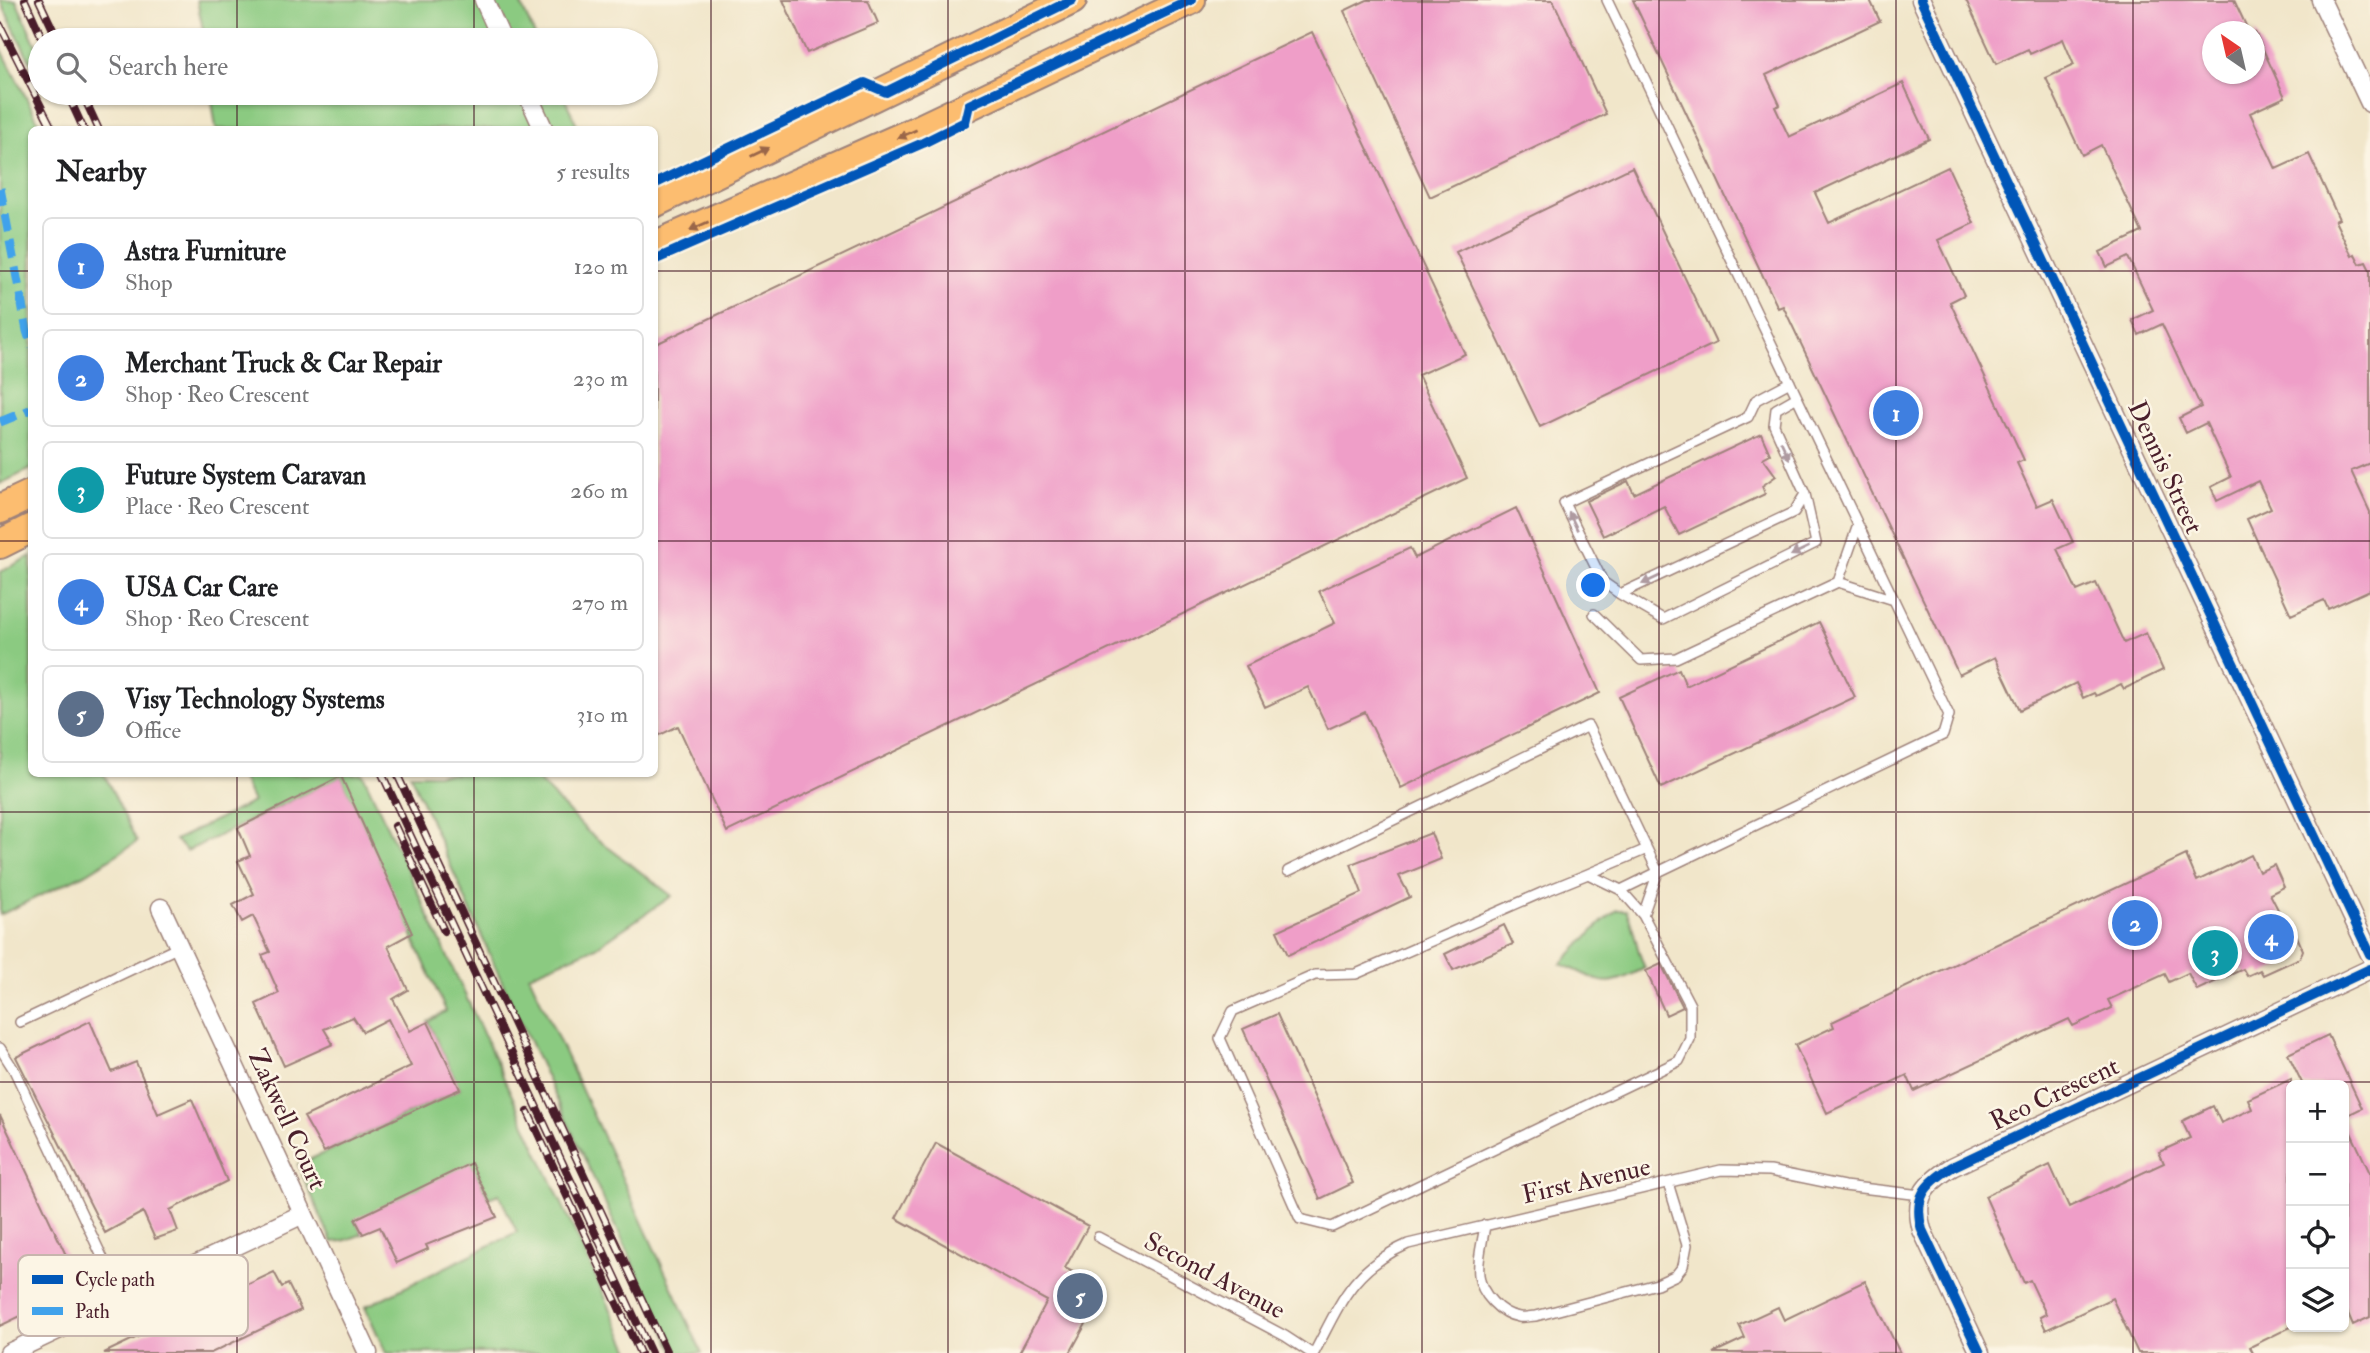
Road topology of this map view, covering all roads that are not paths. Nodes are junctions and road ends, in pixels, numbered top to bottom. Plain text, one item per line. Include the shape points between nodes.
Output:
1 (484, 0) edge
2 (1072, 0) edge
3 (1191, 0) edge
4 (1607, 0) edge
5 (1921, 0) edge
6 (2321, 0) edge
7 (497, 28) edge
8 (2370, 103) edge
9 (533, 105) edge
10 (542, 126) edge
11 (658, 201) edge
12 (658, 244) edge
13 (1790, 382) junction
14 (1797, 397) junction
15 (1805, 494) junction
16 (28, 496) edge
17 (0, 509) edge
18 (1858, 525) junction
19 (28, 530) edge
20 (0, 544) edge
21 (1838, 582) junction
22 (1620, 594) junction
23 (1894, 600) junction
24 (1594, 614) dead end
25 (1647, 849) junction
26 (1288, 871) dead end
27 (1658, 872) junction
28 (1588, 874) junction
29 (1621, 890) junction
30 (161, 908) dead end
31 (1643, 915) junction
32 (179, 947) junction
33 (2370, 954) edge
34 (2370, 969) edge
35 (20, 1021) dead end
36 (0, 1048) edge
37 (1668, 1183) junction
38 (1921, 1195) junction
39 (303, 1214) junction
40 (1485, 1226) junction
41 (1098, 1237) dead end
42 (101, 1255) edge
43 (216, 1255) edge
44 (60, 1336) edge
45 (43, 1346) edge
46 (9, 1353) edge
47 (368, 1353) edge
48 (1312, 1353) edge
49 (1980, 1353) edge

1 - 7 street
11 -> 2 main road
3 -> 12 main road via 920,129
4 - 13 lane
5 - 33 street, Dennis Street
6 - 8 street
9 - 10 street
13 - 14 lane
22 -> 13 lane via 1603,582 1564,503 1748,417 1756,400
14 -> 15 lane via 1776,409 1774,425
14 - 18 lane
15 -> 22 lane via 1794,512
15 -> 22 lane via 1816,543 1663,619
16 - 17 main road
18 - 21 lane
18 - 23 lane
19 - 20 main road
21 - 23 lane
21 - 24 lane via 1676,658 1641,660
23 - 27 lane via 1949,715 1943,735
25 - 26 lane via 1588,726
25 - 27 lane
25 - 28 lane
27 - 29 lane
27 - 31 lane
28 - 29 lane
28 - 31 lane via 1356,974 1315,975 1233,1011 1220,1038 1300,1219 1332,1227 1679,1061 1690,1039 1690,1005
29 - 31 lane
30 - 32 street, Zakwell Court
32 - 35 lane
32 - 39 street, Zakwell Court
34 - 38 street, Reo Crescent via 1952,1167
36 - 42 lane
37 - 38 lane, First Avenue via 1721,1170 1770,1171
37 - 40 lane, First Avenue
37 - 40 lane via 1687,1245 1684,1266 1676,1275 1536,1316 1508,1314 1486,1294 1478,1273
38 - 49 street via 1918,1215 1922,1230
39 - 43 street
39 - 47 street, Zakwell Court
40 - 48 lane, First Avenue via 1408,1244 1372,1263 1357,1278
41 - 48 lane, Second Avenue
44 - 45 street
45 - 46 street

